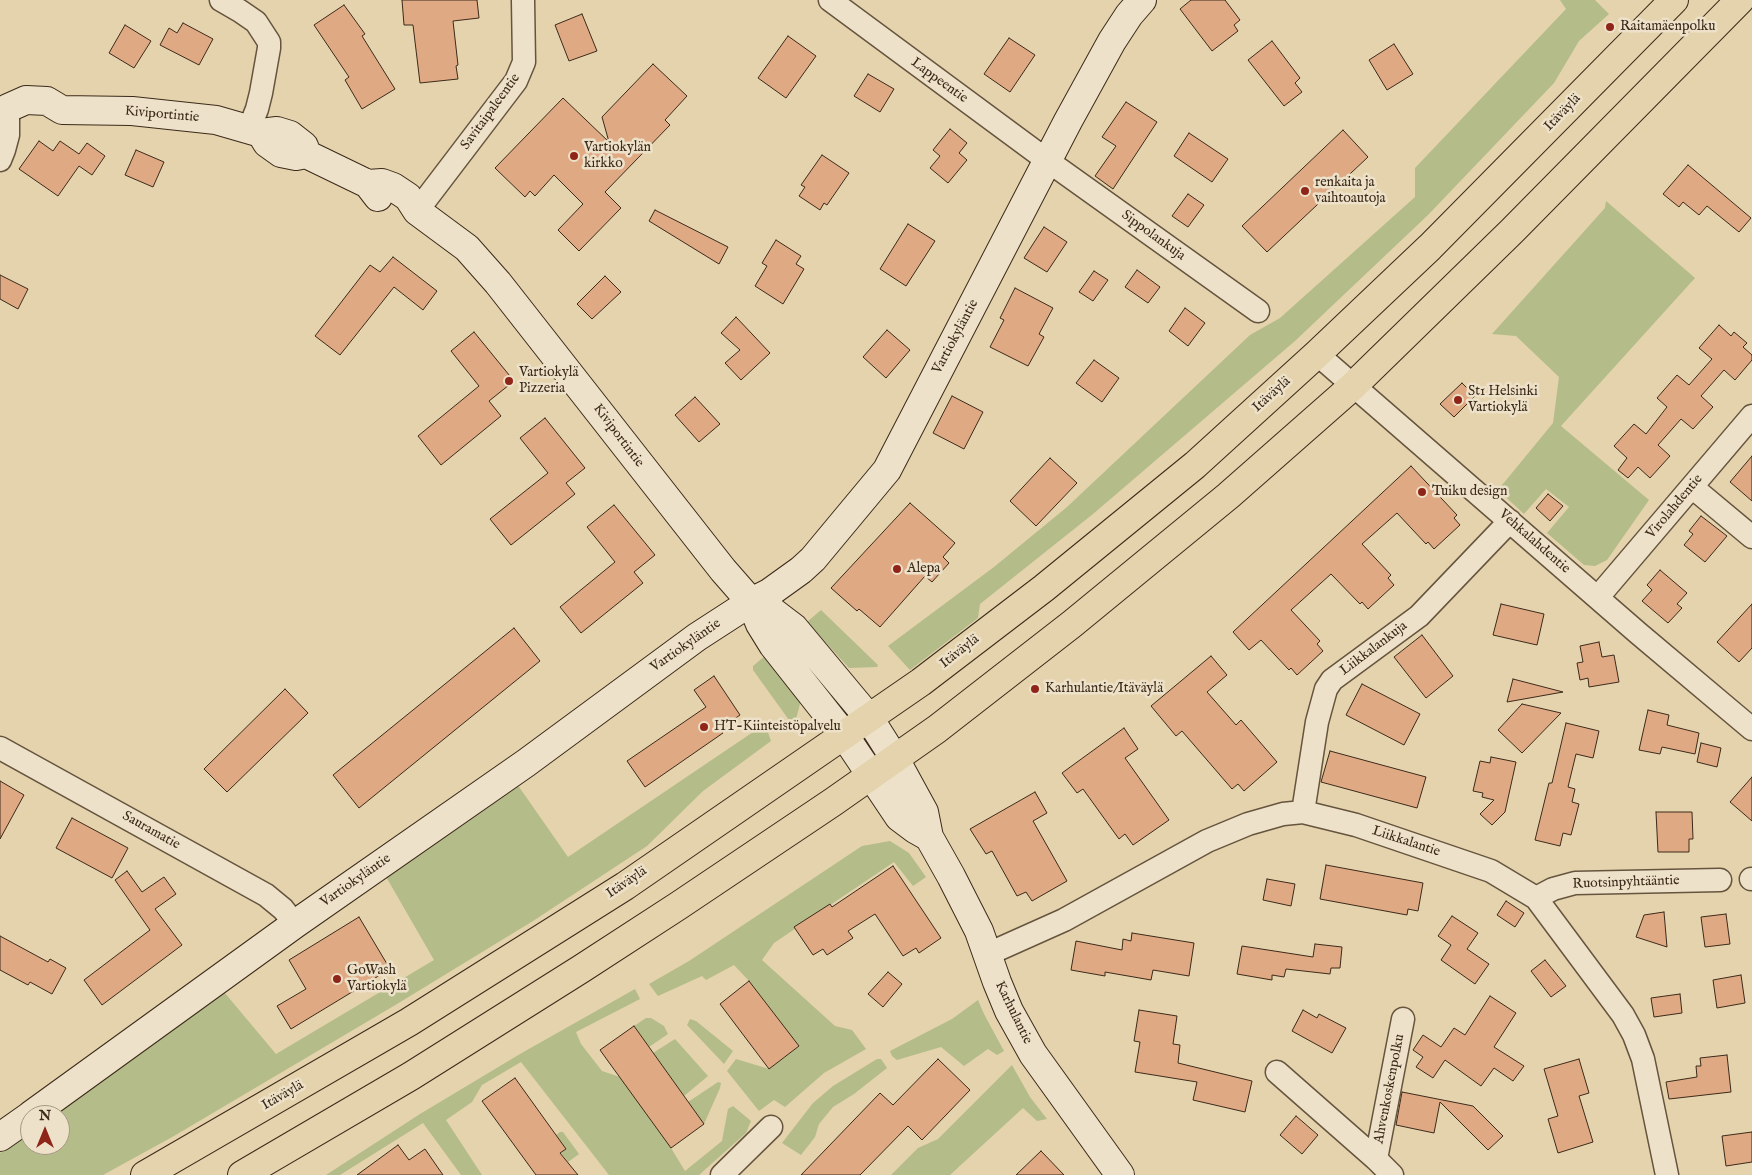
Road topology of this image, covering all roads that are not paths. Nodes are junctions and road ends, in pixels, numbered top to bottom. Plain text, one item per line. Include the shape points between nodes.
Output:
1 (220, 0) edge
2 (523, 0) edge
3 (830, 0) edge
4 (1142, 0) edge
5 (1674, 0) edge
6 (1740, 0) edge
7 (4, 107) edge
8 (255, 131) junction
9 (0, 160) edge
10 (1048, 161) junction
11 (417, 211) junction
12 (1258, 311) dead end
13 (1317, 354) junction
14 (1352, 386) junction
15 (1752, 416) edge
16 (1692, 487) junction
17 (1510, 521) junction
18 (1752, 537) edge
19 (1598, 597) junction
20 (751, 602) junction
21 (868, 718) junction
22 (1752, 729) edge
23 (844, 734) junction
24 (0, 748) edge
25 (895, 758) junction
26 (872, 775) junction
27 (1302, 812) junction
28 (929, 837) junction
29 (1720, 880) dead end
30 (1536, 898) junction
31 (295, 924) junction
32 (988, 954) junction
33 (1403, 1019) dead end
34 (1277, 1072) dead end
35 (44, 1105) edge
36 (20, 1122) edge
37 (771, 1127) dead end
38 (0, 1137) edge
39 (1376, 1158) junction
40 (145, 1175) edge
41 (242, 1175) edge
42 (722, 1175) edge
43 (1120, 1175) edge
44 (1392, 1175) edge
45 (1667, 1175) edge

1 - 8 street via 256,22 268,42
2 - 11 street, Savitaipaleentie via 524,62 516,81
3 - 10 street, Lappeentie
4 - 10 main road, Vartiokyläntie via 1112,41
5 - 13 main road, Itäväylä via 1430,247
6 - 14 main road via 1512,231
7 - 8 main road, Kiviportintie via 25,118 47,118 62,110 132,111 216,120
7 - 9 street via 8,135
8 - 11 main road, Kiviportintie via 281,152 296,156 306,154 368,184 376,196 404,212
10 - 12 street, Sippolankuja
10 - 20 main road, Vartiokyläntie via 887,470 802,570
11 - 20 main road, Kiviportintie via 467,248 498,283
13 - 14 street, Vehkalahdentie
13 - 21 main road, Itäväylä via 1195,465 1044,588 921,682
14 - 17 street, Vehkalahdentie
14 - 25 main road via 1228,496 1072,624
15 - 16 street, Virolahdentie
16 - 18 street
16 - 19 street, Virolahdentie
17 - 19 street, Vehkalahdentie
17 - 27 street, Liikkalankuja via 1419,616 1332,680 1316,722
19 - 22 street, Vehkalahdentie
20 - 21 main road, Kiviportintie via 773,612 794,628
20 - 23 main road, Kiviportintie via 773,645
20 - 31 main road, Vartiokyläntie via 697,637 526,763
21 - 23 main road, Itäväylä
21 - 25 main road, Karhulantie
23 - 26 main road, Karhulantie
23 - 40 main road, Itäväylä via 625,886 417,1017
24 - 31 street, Sauramatie via 266,895
25 - 26 main road
25 - 28 main road, Karhulantie via 924,812
26 - 28 main road, Karhulantie via 899,817
26 - 41 main road via 581,970 411,1076
27 - 30 street, Liikkalantie via 1356,825 1491,871
27 - 32 street, Liikkalantie via 1248,824 1207,841 1064,920
28 - 32 main road, Karhulantie
29 - 30 street, Ruotsinpyhtääntie via 1575,883
30 - 45 street, Liikkalantie via 1623,1015 1634,1035 1643,1059
31 - 35 main road, Vartiokyläntie
32 - 43 main road, Karhulantie via 1006,1004 1033,1054
33 - 39 street, Ahvenkoskenpolku
34 - 39 street, Ahvenkoskenpolku
36 - 38 main road, Vartiokyläntie
37 - 42 street
39 - 44 street, Ahvenkoskenpolku

